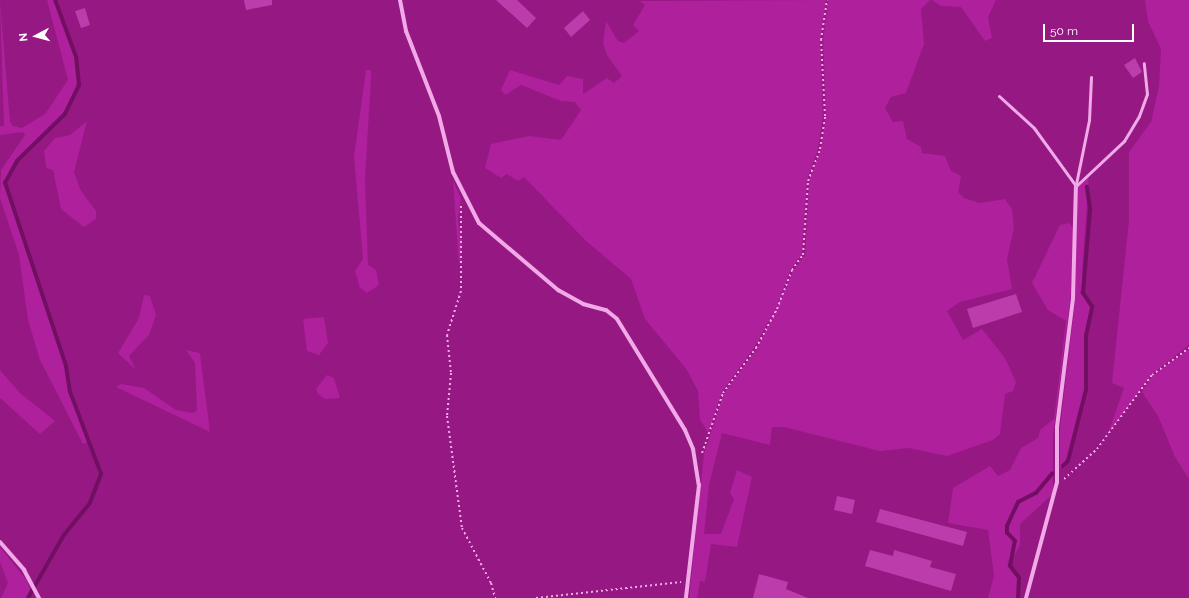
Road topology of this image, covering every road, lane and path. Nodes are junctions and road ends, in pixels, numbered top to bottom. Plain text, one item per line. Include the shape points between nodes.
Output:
1 (400, 0) edge
2 (827, 0) edge
3 (1144, 63) dead end
4 (1091, 77) dead end
5 (1000, 96) dead end
6 (1076, 186) junction
7 (462, 193) junction
8 (1188, 348) edge
9 (697, 468) junction
10 (1057, 482) junction
11 (0, 542) edge
12 (688, 581) junction
13 (39, 598) edge
14 (495, 598) edge
15 (536, 598) edge
16 (686, 598) edge
17 (1026, 598) edge

1 - 7 street via 406,31 439,116 452,172
2 - 9 path via 821,40 825,116 820,149 808,180 803,255 792,270 777,309 756,348 723,392
3 - 6 lane via 1147,94 1139,116 1124,141
4 - 6 lane via 1081,173
5 - 6 lane via 1034,128
6 - 10 street via 1073,298 1057,427
7 - 9 street via 479,223 513,255 558,290 583,304 606,310 617,319 685,430
7 - 14 path via 459,219 464,245 461,291 446,335 450,373 447,416 462,528 492,583
8 - 10 path via 1152,375 1097,449 1072,474
9 - 12 street
10 - 17 street
11 - 13 street
12 - 15 path
12 - 16 street

